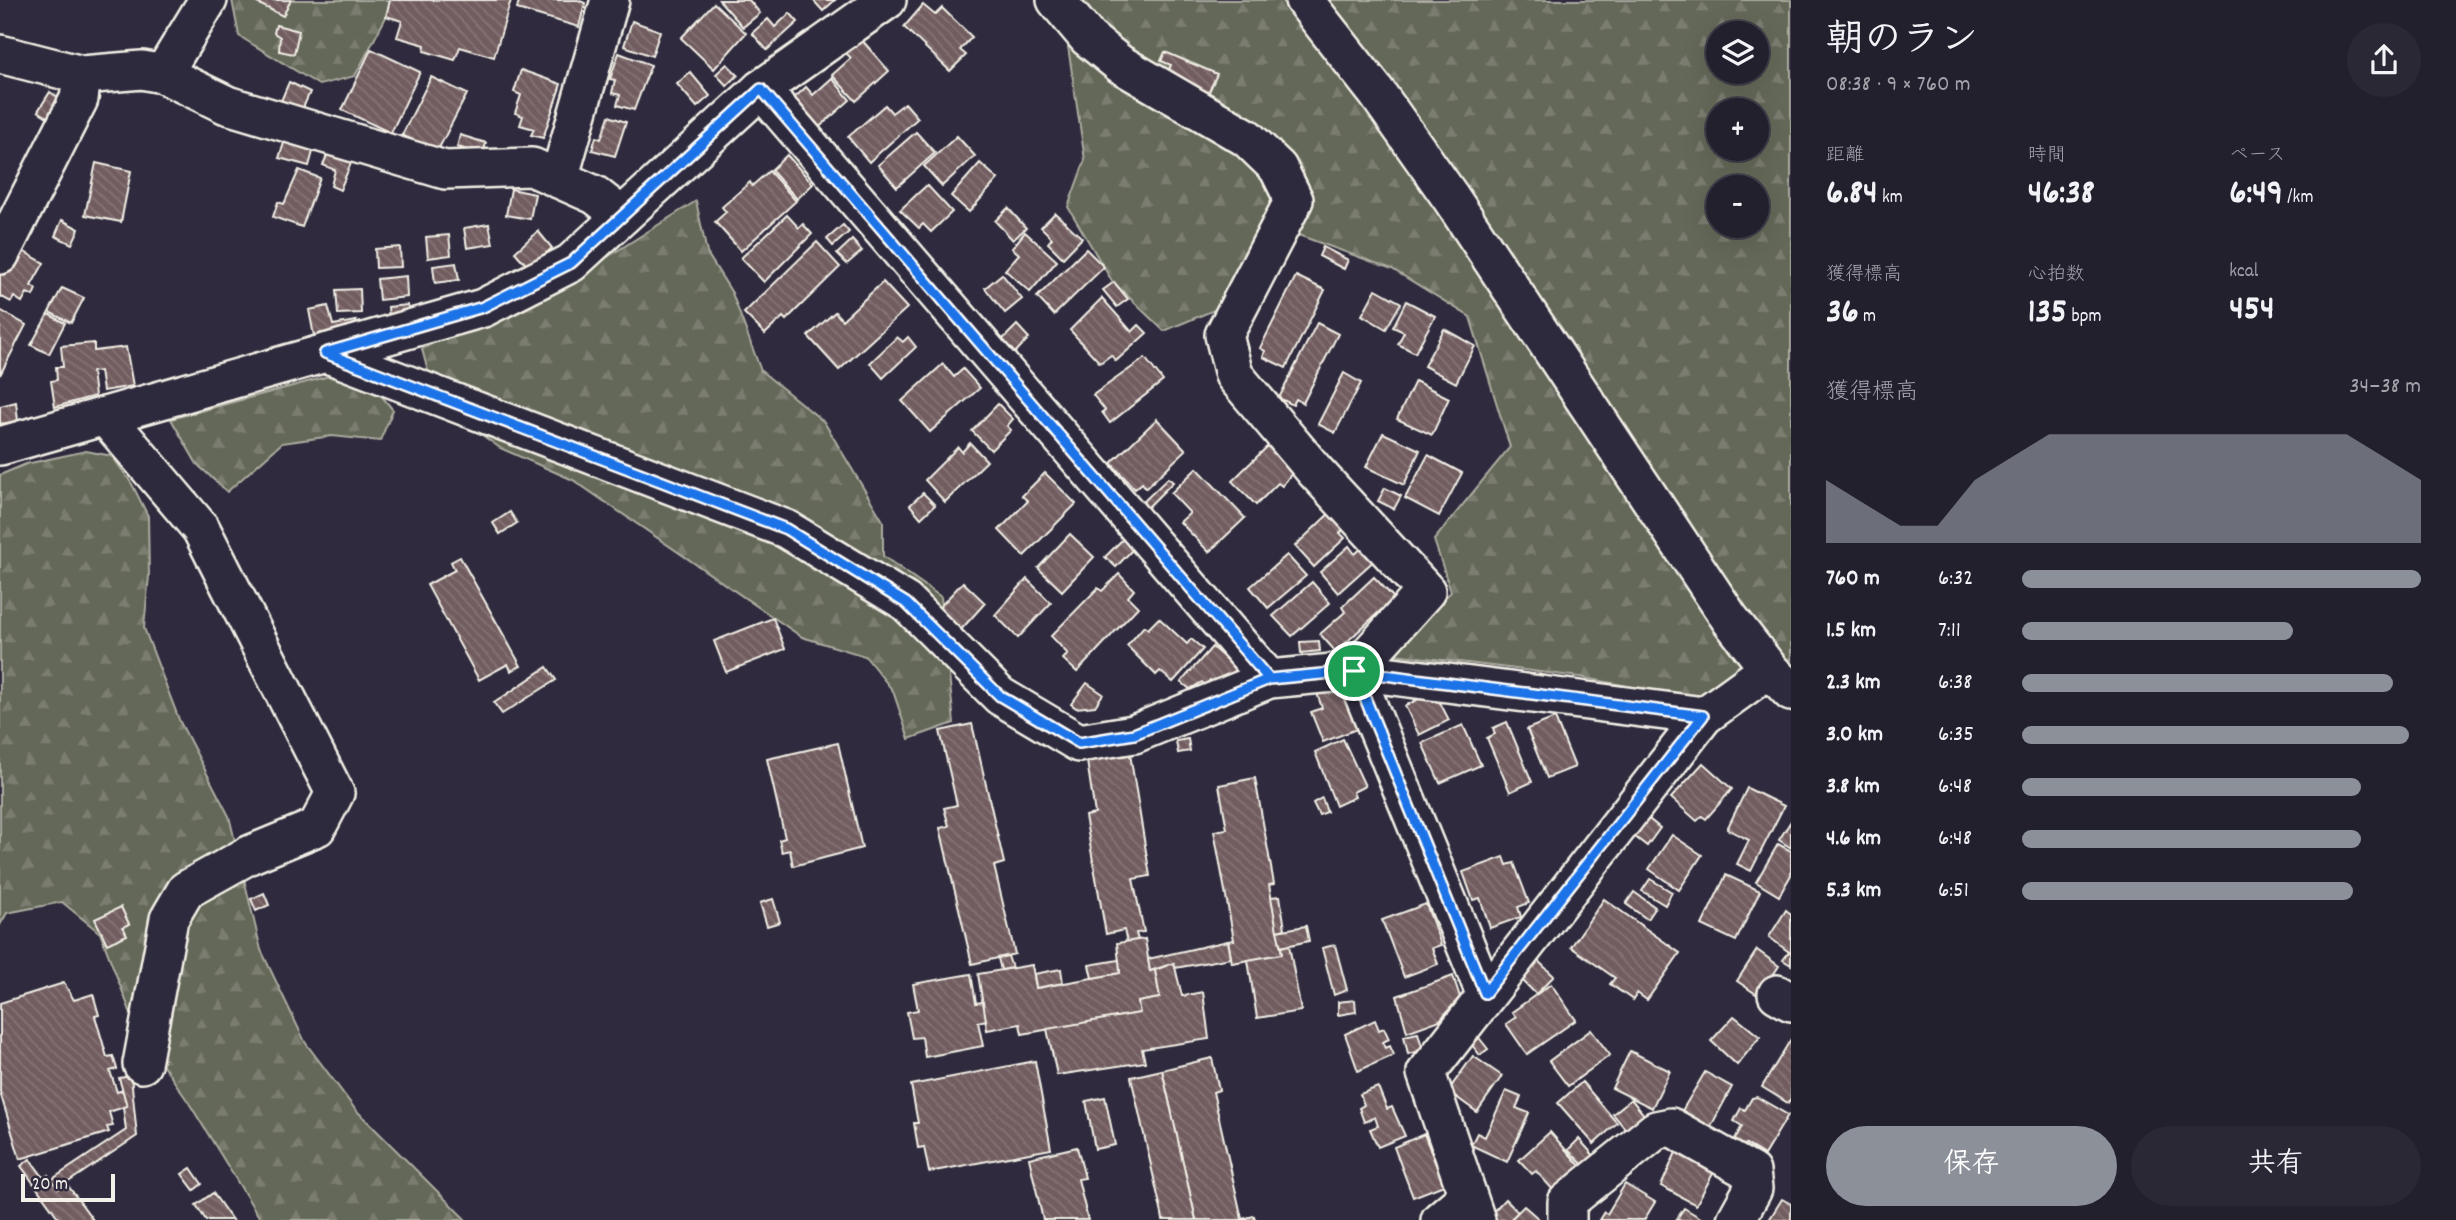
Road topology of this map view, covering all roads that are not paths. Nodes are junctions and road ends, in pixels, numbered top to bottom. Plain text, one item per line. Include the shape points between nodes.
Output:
1 (208, 0) edge
2 (610, 0) edge
3 (887, 0) edge
4 (1056, 0) edge
5 (1304, 0) edge
6 (0, 54) edge
7 (163, 74) junction
8 (82, 75) junction
9 (761, 89) junction
10 (559, 179) junction
11 (622, 216) junction
12 (0, 255) edge
13 (325, 353) junction
14 (105, 416) junction
15 (0, 446) edge
16 (1354, 671) junction
17 (1269, 679) junction
18 (1780, 680) edge
19 (1703, 716) junction
20 (1485, 993) junction
21 (142, 1064) dead end
22 (1461, 1212) edge
23 (1567, 1220) edge
24 (1736, 1220) edge

1 - 7 street
2 - 10 street
3 - 9 street
4 - 16 street via 1088,38 1120,64 1247,138 1278,168 1294,200 1224,335 1234,375 1426,591
5 - 18 street via 1451,198 1730,619
6 - 8 street
7 - 8 street via 142,70
7 - 10 street via 227,105 445,170 532,167
8 - 12 street via 79,99
9 - 11 street
9 - 17 street
10 - 11 street via 595,195
11 - 13 street via 571,263 483,307
13 - 14 street
13 - 17 street via 786,529 906,603 1000,696 1079,743 1134,734
14 - 15 street
14 - 21 street via 201,528 335,793 317,827 249,855 186,890 169,919
16 - 17 street
16 - 19 street
16 - 20 street
18 - 19 street
19 - 20 street
20 - 22 street via 1426,1073
23 - 24 street via 1567,1202 1656,1130 1671,1127 1751,1172 1753,1189

